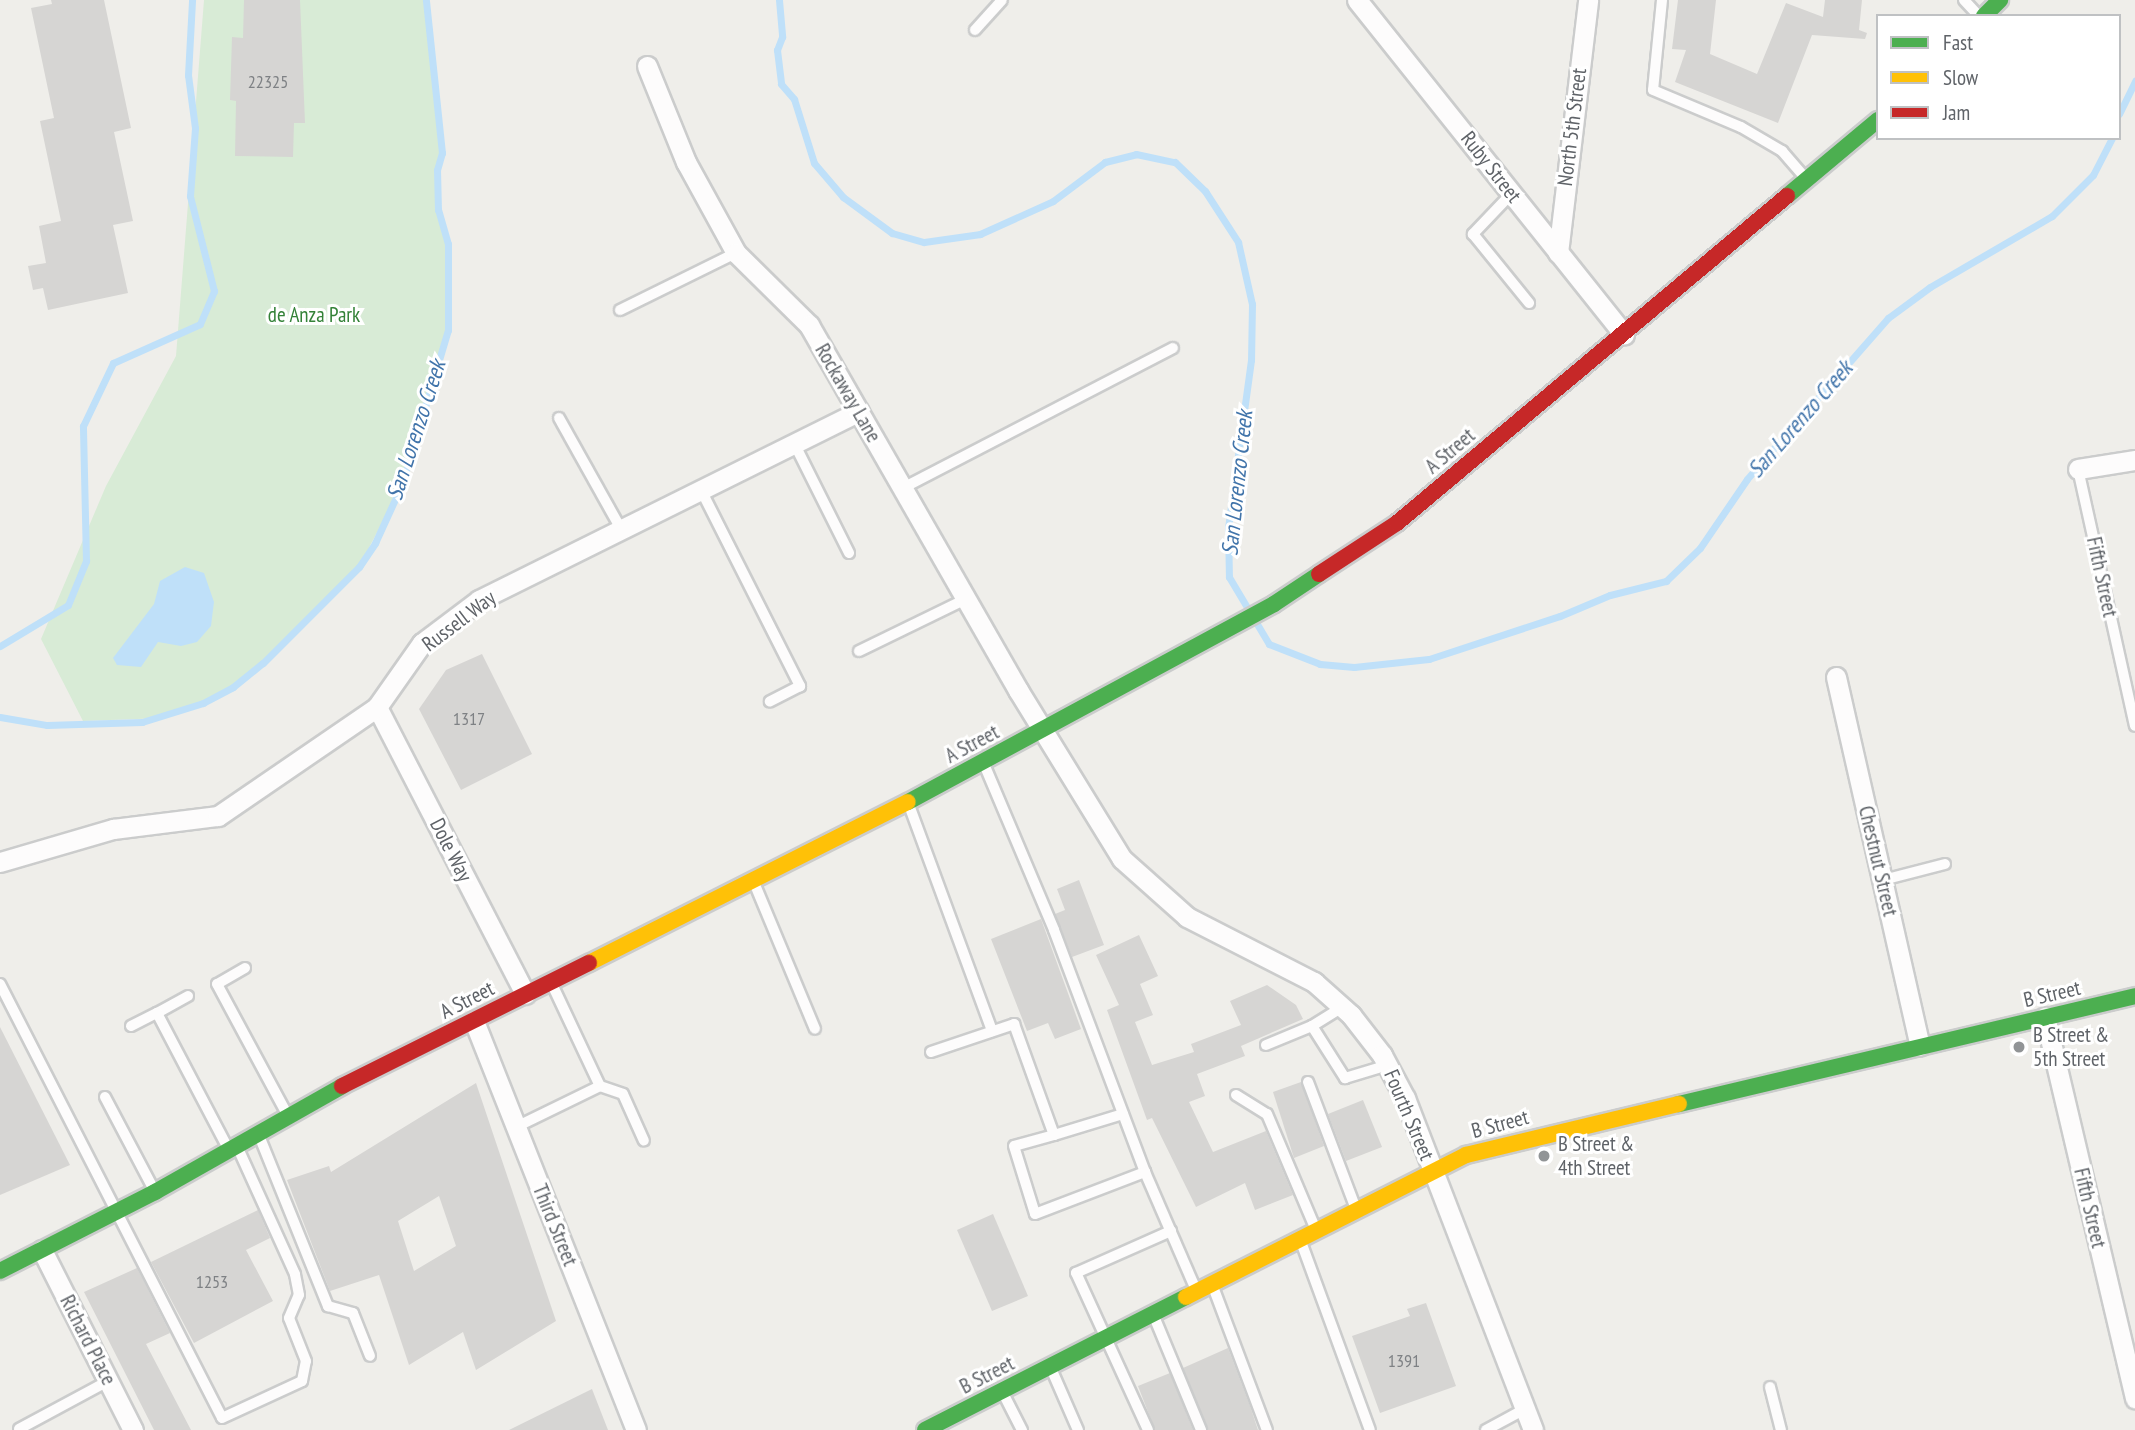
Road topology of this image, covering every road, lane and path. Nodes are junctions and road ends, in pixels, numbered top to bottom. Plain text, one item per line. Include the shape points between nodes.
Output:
1 (1002, 0) edge
2 (1357, 0) edge
3 (1588, 0) edge
4 (1662, 0) edge
5 (1965, 0) edge
6 (2000, 0) edge
7 (1977, 14) edge
8 (1986, 14) edge
9 (975, 30) dead end
10 (647, 66) dead end
11 (1876, 122) edge
12 (1810, 182) junction
13 (1512, 193) junction
14 (736, 253) junction
15 (1558, 253) junction
16 (1530, 303) dead end
17 (620, 310) dead end
18 (1624, 334) junction
19 (1173, 348) dead end
20 (859, 411) junction
21 (559, 418) dead end
22 (794, 443) junction
23 (2135, 460) edge
24 (2078, 469) joint
25 (903, 488) junction
26 (701, 490) junction
27 (621, 529) junction
28 (849, 553) dead end
29 (966, 599) junction
30 (859, 651) dead end
31 (1836, 677) dead end
32 (770, 701) dead end
33 (377, 707) junction
34 (2135, 726) edge
35 (1044, 728) junction
36 (984, 764) junction
37 (907, 802) junction
38 (0, 862) edge
39 (1945, 864) dead end
40 (753, 880) junction
41 (1883, 880) junction
42 (245, 968) dead end
43 (551, 981) junction
44 (0, 985) edge
45 (524, 994) junction
46 (188, 996) dead end
47 (2135, 996) edge
48 (1343, 1007) junction
49 (157, 1013) junction
50 (2045, 1017) junction
51 (474, 1021) junction
52 (131, 1026) dead end
53 (1312, 1026) junction
54 (815, 1029) dead end
55 (992, 1031) junction
56 (1266, 1045) dead end
57 (1920, 1046) junction
58 (931, 1052) dead end
59 (1388, 1065) junction
60 (1308, 1082) dead end
61 (600, 1086) junction
62 (1236, 1095) dead end
63 (105, 1097) dead end
64 (287, 1114) junction
65 (1123, 1114) junction
66 (516, 1127) junction
67 (258, 1133) junction
68 (1054, 1135) junction
69 (644, 1141) dead end
70 (232, 1146) junction
71 (1433, 1171) junction
72 (1145, 1172) junction
73 (155, 1192) junction
74 (1356, 1210) junction
75 (117, 1211) junction
76 (1316, 1230) junction
77 (1171, 1231) junction
78 (1299, 1239) junction
79 (42, 1250) junction
80 (0, 1271) edge
81 (1212, 1283) junction
82 (1196, 1291) junction
83 (1153, 1314) junction
84 (1107, 1337) junction
85 (370, 1356) dead end
86 (1050, 1366) junction
87 (108, 1381) junction
88 (1770, 1387) dead end
89 (1002, 1391) junction
90 (2135, 1399) edge
91 (1525, 1409) junction
92 (19, 1429) edge
93 (133, 1430) edge
94 (636, 1430) edge
95 (925, 1430) edge
96 (1022, 1430) edge
97 (1078, 1430) edge
98 (1148, 1430) edge
99 (1202, 1430) edge
100 (1267, 1430) edge
101 (1370, 1430) edge
102 (1486, 1430) edge
103 (1533, 1430) edge
104 (1782, 1430) edge

1 - 9 lane
2 - 13 street, Ruby Street
3 - 15 street, North 5th Street
4 - 12 lane via 1653,90 1741,127 1782,151
5 - 7 lane
6 - 8 main road
10 - 14 street, Rockaway Lane via 686,162
11 - 12 main road, A Street
12 - 18 main road, A Street
13 - 15 street, Ruby Street
13 - 16 lane via 1473,234
14 - 17 lane
14 - 20 street, Rockaway Lane via 809,325
15 - 18 street, Ruby Street
18 - 35 main road, A Street via 1397,523 1274,604
19 - 25 lane
20 - 22 street, Russell Way
20 - 25 street, Rockaway Lane
21 - 27 lane
22 - 26 street, Russell Way
22 - 28 lane
23 - 24 street
24 - 34 lane, Fifth Street
25 - 29 street, Rockaway Lane
26 - 27 street, Russell Way
26 - 32 lane via 800,685
27 - 33 street, Russell Way via 479,600 422,643
29 - 30 lane
29 - 35 street, Rockaway Lane
31 - 41 street, Chestnut Street
33 - 38 street, Russell Way via 218,816 113,829
33 - 45 street, Dole Way
35 - 36 main road, A Street
35 - 48 street, Fourth Street via 1105,835 1137,875 1187,917 1301,974
36 - 37 main road, A Street
36 - 65 lane via 1054,930
37 - 40 main road, A Street
37 - 55 lane
39 - 41 lane
40 - 43 main road, A Street
40 - 54 lane
41 - 57 street, Chestnut Street
42 - 64 lane via 217,984
43 - 45 main road, A Street
43 - 61 lane
44 - 75 lane
45 - 51 main road, A Street
46 - 49 lane
47 - 50 main road, B Street
48 - 53 lane
48 - 59 street, Fourth Street
49 - 52 lane
49 - 70 lane
50 - 57 main road, B Street
50 - 90 street, Fifth Street
51 - 64 main road, A Street
51 - 66 street, Third Street
53 - 56 lane
53 - 59 lane via 1345,1078
55 - 58 lane
55 - 68 lane via 1014,1024
57 - 71 main road, B Street via 1530,1138 1466,1155
59 - 71 street, Fourth Street
60 - 74 lane
61 - 66 lane
61 - 69 lane via 623,1094
62 - 76 lane via 1267,1114
63 - 73 lane
64 - 67 main road, A Street
65 - 68 lane
65 - 72 lane
66 - 94 street, Third Street
67 - 70 main road, A Street
67 - 85 lane via 328,1306 353,1313
68 - 72 lane via 1014,1146 1035,1214
70 - 73 main road, A Street
70 - 75 lane via 295,1274 299,1295 289,1318 306,1361 302,1381 222,1418
71 - 74 main road, B Street
71 - 91 street, Fourth Street
72 - 77 lane
73 - 75 main road, A Street
74 - 76 main road, B Street
75 - 79 main road, A Street
76 - 78 main road, B Street
77 - 82 lane
77 - 84 lane via 1076,1273
78 - 81 main road, B Street
78 - 101 lane
79 - 80 main road, A Street
79 - 87 street, Richard Place
81 - 82 main road, B Street
81 - 100 lane
82 - 83 main road, B Street
83 - 84 main road, B Street
83 - 99 lane
84 - 86 main road, B Street
84 - 98 lane
86 - 89 main road, B Street
86 - 97 lane
87 - 92 lane
87 - 93 street, Richard Place
88 - 104 lane
89 - 95 main road, B Street
89 - 96 lane
91 - 102 lane
91 - 103 street, Fourth Street

